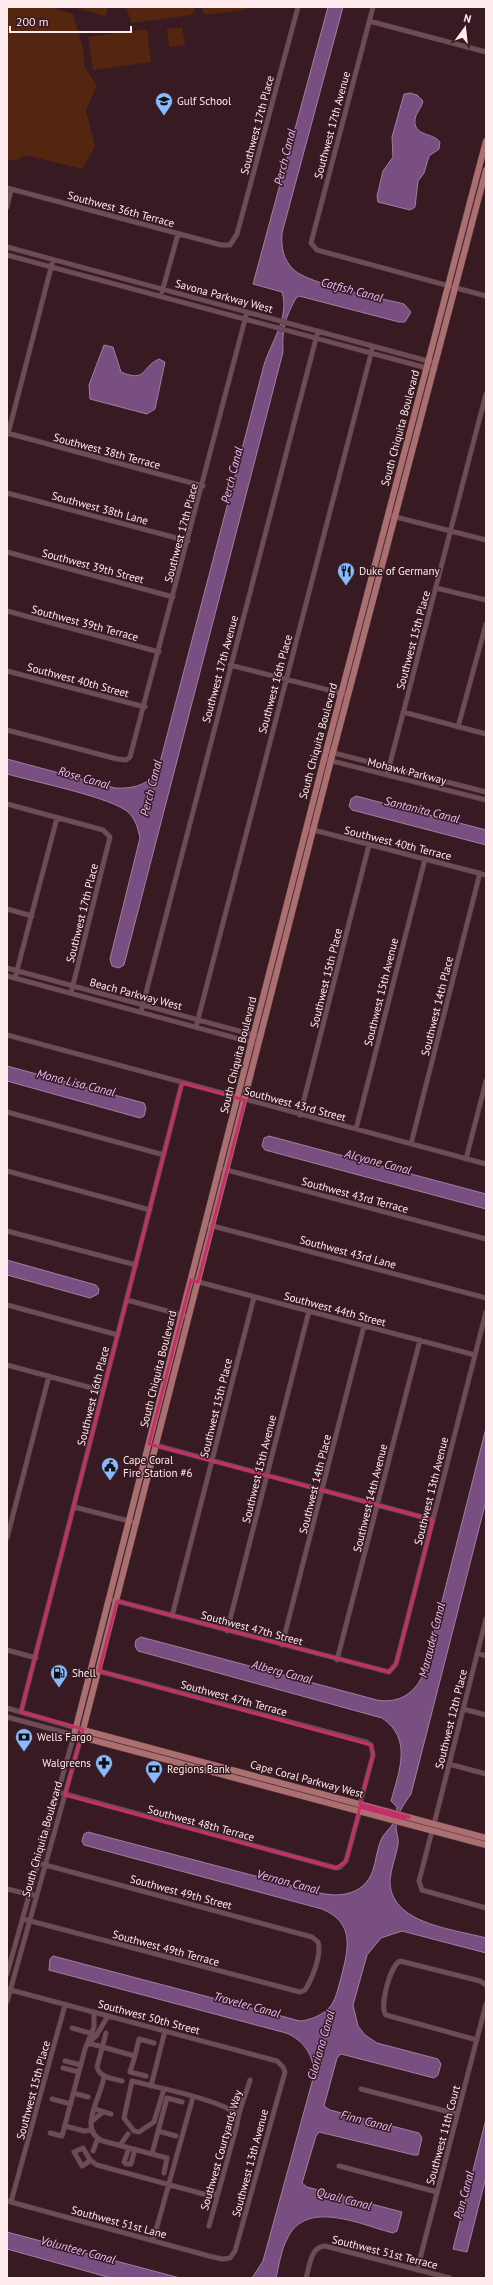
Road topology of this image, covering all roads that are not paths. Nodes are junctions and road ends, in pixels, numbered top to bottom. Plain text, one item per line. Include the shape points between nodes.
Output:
1 (298, 7) edge
2 (372, 7) edge
3 (369, 21) junction
4 (486, 52) edge
5 (486, 141) edge
6 (483, 163) edge
7 (486, 170) edge
8 (9, 189) edge
9 (7, 207) edge
10 (178, 234) junction
11 (230, 245) joint
12 (7, 247) edge
13 (7, 255) edge
14 (53, 260) junction
15 (51, 267) junction
16 (448, 286) junction
17 (455, 288) junction
18 (163, 289) junction
19 (161, 296) junction
20 (486, 296) edge
21 (247, 312) junction
22 (246, 319) junction
23 (318, 331) junction
24 (316, 338) junction
25 (373, 346) junction
26 (371, 353) junction
27 (428, 361) junction
28 (436, 363) junction
29 (426, 368) junction
30 (434, 370) junction
31 (486, 394) edge
32 (8, 433) edge
33 (203, 486) junction
34 (7, 493) edge
35 (388, 515) junction
36 (395, 517) junction
37 (451, 531) junction
38 (486, 540) edge
39 (188, 541) junction
40 (7, 552) edge
41 (436, 588) junction
42 (174, 597) junction
43 (486, 600) edge
44 (7, 611) edge
45 (486, 624) edge
46 (159, 652) junction
47 (230, 665) junction
48 (7, 670) edge
49 (286, 679) junction
50 (341, 693) junction
51 (348, 695) junction
52 (144, 707) junction
53 (403, 712) junction
54 (458, 727) junction
55 (7, 730) edge
56 (486, 734) edge
57 (326, 751) junction
58 (333, 753) junction
59 (324, 759) junction
60 (331, 760) junction
61 (388, 767) junction
62 (386, 775) junction
63 (486, 792) edge
64 (486, 800) edge
65 (7, 804) edge
66 (57, 818) junction
67 (306, 828) junction
68 (313, 831) junction
69 (369, 845) junction
70 (425, 859) junction
71 (480, 873) junction
72 (486, 875) edge
73 (7, 909) edge
74 (32, 916) junction
75 (7, 968) edge
76 (18, 971) junction
77 (7, 976) edge
78 (15, 978) junction
79 (73, 986) junction
80 (71, 993) junction
81 (143, 1005) junction
82 (141, 1012) junction
83 (198, 1020) junction
84 (196, 1028) junction
85 (7, 1035) edge
86 (254, 1035) junction
87 (261, 1037) junction
88 (252, 1042) junction
89 (259, 1044) junction
90 (486, 1082) edge
91 (182, 1083) junction
92 (238, 1098) junction
93 (245, 1100) junction
94 (7, 1112) edge
95 (300, 1115) junction
96 (356, 1129) junction
97 (411, 1144) junction
98 (164, 1155) junction
99 (466, 1159) junction
100 (486, 1164) edge
101 (220, 1168) junction
102 (227, 1170) junction
103 (7, 1171) edge
104 (150, 1210) junction
105 (205, 1224) junction
106 (213, 1226) junction
107 (7, 1231) edge
108 (486, 1239) edge
109 (136, 1266) junction
110 (191, 1280) junction
111 (198, 1282) junction
112 (254, 1297) junction
113 (486, 1298) edge
114 (127, 1300) junction
115 (7, 1305) edge
116 (309, 1311) junction
117 (486, 1312) edge
118 (182, 1316) junction
119 (189, 1318) junction
120 (364, 1326) junction
121 (118, 1335) junction
122 (420, 1340) junction
123 (475, 1355) junction
124 (7, 1365) edge
125 (49, 1376) junction
126 (104, 1391) junction
127 (149, 1443) junction
128 (156, 1446) junction
129 (212, 1460) junction
130 (267, 1475) junction
131 (322, 1490) junction
132 (378, 1505) junction
133 (74, 1506) junction
134 (433, 1520) junction
135 (130, 1521) junction
136 (137, 1523) junction
137 (7, 1538) edge
138 (110, 1599) junction
139 (117, 1601) junction
140 (172, 1616) junction
141 (486, 1619) edge
142 (227, 1631) junction
143 (282, 1646) junction
144 (7, 1650) edge
145 (477, 1653) junction
146 (486, 1656) edge
147 (36, 1658) junction
148 (337, 1660) junction
149 (92, 1670) junction
150 (99, 1671) junction
151 (389, 1672) joint
152 (7, 1708) edge
153 (463, 1709) junction
154 (21, 1712) junction
155 (486, 1715) edge
156 (7, 1717) edge
157 (76, 1727) junction
158 (83, 1730) junction
159 (74, 1735) junction
160 (81, 1737) junction
161 (161, 1758) junction
162 (212, 1764) junction
163 (449, 1764) junction
164 (486, 1774) edge
165 (259, 1785) junction
166 (308, 1790) junction
167 (58, 1792) junction
168 (65, 1795) junction
169 (360, 1804) junction
170 (359, 1811) junction
171 (408, 1817) junction
172 (434, 1824) junction
173 (432, 1831) junction
174 (486, 1838) edge
175 (486, 1845) edge
176 (38, 1863) junction
177 (45, 1865) junction
178 (7, 1889) edge
179 (30, 1894) junction
180 (37, 1896) junction
181 (486, 1908) edge
182 (23, 1919) junction
183 (30, 1921) junction
184 (7, 1974) edge
185 (486, 1985) edge
186 (9, 1989) edge
187 (305, 1990) joint
188 (7, 2002) edge
189 (486, 2004) edge
190 (65, 2005) junction
191 (94, 2012) junction
192 (108, 2016) junction
193 (95, 2022) junction
194 (102, 2024) junction
195 (72, 2028) dead end
196 (165, 2031) junction
197 (106, 2033) dead end
198 (94, 2035) junction
199 (477, 2040) junction
200 (88, 2043) junction
201 (154, 2043) dead end
202 (102, 2047) junction
203 (135, 2056) junction
204 (65, 2061) dead end
205 (81, 2065) junction
206 (284, 2067) joint
207 (63, 2068) dead end
208 (79, 2072) junction
209 (104, 2076) junction
210 (146, 2076) dead end
211 (250, 2080) dead end
212 (122, 2081) dead end
213 (151, 2086) junction
214 (164, 2089) junction
215 (361, 2089) dead end
216 (73, 2093) junction
217 (88, 2097) dead end
218 (193, 2097) junction
219 (52, 2099) dead end
220 (182, 2102) dead end
221 (71, 2104) junction
222 (94, 2110) junction
223 (103, 2112) junction
224 (111, 2114) dead end
225 (458, 2114) junction
226 (238, 2115) junction
227 (91, 2122) junction
228 (65, 2126) junction
229 (92, 2130) junction
230 (158, 2131) junction
231 (50, 2133) dead end
232 (128, 2134) dead end
233 (176, 2136) dead end
234 (98, 2138) junction
235 (120, 2145) junction
236 (129, 2148) junction
237 (135, 2149) junction
238 (93, 2151) dead end
239 (152, 2154) junction
240 (90, 2161) dead end
241 (339, 2166) dead end
242 (164, 2173) dead end
243 (169, 2185) junction
244 (437, 2192) junction
245 (218, 2194) junction
246 (9, 2202) edge
247 (209, 2226) dead end
248 (153, 2241) junction
249 (226, 2260) joint
250 (417, 2270) junction
251 (306, 2278) edge
252 (450, 2278) edge

1 - 11 street, Southwest 17th Place via 237,234
2 - 3 street, Southwest 17th Avenue
3 - 4 street
3 - 16 street, Southwest 17th Avenue via 310,239 313,247 318,250
5 - 6 main road, South Chiquita Boulevard
6 - 16 main road, South Chiquita Boulevard
7 - 17 main road, South Chiquita Boulevard
8 - 9 street
8 - 10 street, Southwest 36th Terrace
10 - 11 street, Southwest 36th Terrace
10 - 18 street
12 - 14 street, Savona Parkway West
13 - 15 street, Savona Parkway West
14 - 15 street
14 - 18 street, Savona Parkway West
15 - 19 street, Savona Parkway West
15 - 32 street
16 - 17 street
16 - 27 main road, South Chiquita Boulevard
17 - 20 street
17 - 28 main road, South Chiquita Boulevard
18 - 19 street
18 - 21 street, Savona Parkway West
19 - 22 street, Savona Parkway West
21 - 22 street, Southwest 17th Place
21 - 23 street, Savona Parkway West
22 - 24 street, Savona Parkway West
22 - 33 street, Southwest 17th Place
23 - 24 street, Southwest 17th Avenue
23 - 25 street, Savona Parkway West
24 - 26 street, Savona Parkway West
24 - 47 street, Southwest 17th Avenue
25 - 26 street, Southwest 16th Place
25 - 27 street, Savona Parkway West
26 - 29 street, Savona Parkway West
26 - 49 street, Southwest 16th Place
27 - 28 street, Savona Parkway West
27 - 29 main road, South Chiquita Boulevard
28 - 30 main road, South Chiquita Boulevard
29 - 30 street, Savona Parkway West
29 - 35 main road, South Chiquita Boulevard
30 - 36 main road, South Chiquita Boulevard
31 - 37 street, Southwest 15th Place
32 - 33 street, Southwest 38th Terrace
33 - 39 street, Southwest 17th Place
34 - 39 street, Southwest 38th Lane
35 - 36 street
35 - 50 main road, South Chiquita Boulevard
36 - 37 street
36 - 51 main road, South Chiquita Boulevard
37 - 38 street
37 - 41 street, Southwest 15th Place
39 - 42 street, Southwest 17th Place
40 - 42 street, Southwest 39th Street
41 - 43 street
41 - 53 street, Southwest 15th Place
42 - 46 street, Southwest 17th Place
44 - 46 street, Southwest 39th Terrace
45 - 54 street
46 - 52 street, Southwest 17th Place
47 - 49 street
47 - 81 street, Southwest 17th Avenue
48 - 52 street, Southwest 40th Street
49 - 50 street
49 - 83 street, Southwest 16th Place
50 - 51 street
50 - 57 main road, South Chiquita Boulevard
51 - 58 main road, South Chiquita Boulevard
52 - 55 street, Southwest 17th Place via 130,757 126,760
53 - 54 street
53 - 61 street, Southwest 15th Place
54 - 56 street
57 - 58 street, Mohawk Parkway
57 - 59 main road, South Chiquita Boulevard
58 - 60 main road, South Chiquita Boulevard
58 - 61 street, Mohawk Parkway
59 - 60 street, Mohawk Parkway
59 - 67 main road, South Chiquita Boulevard
60 - 62 street, Mohawk Parkway
60 - 68 main road, South Chiquita Boulevard
61 - 62 street, Southwest 15th Place
61 - 63 street, Mohawk Parkway
62 - 64 street, Mohawk Parkway
65 - 66 street
66 - 74 street
66 - 79 street, Southwest 17th Place via 102,830 110,837
67 - 68 street, Southwest 40th Terrace
67 - 86 main road, South Chiquita Boulevard
68 - 69 street, Southwest 40th Terrace
68 - 87 main road, South Chiquita Boulevard
69 - 70 street, Southwest 40th Terrace
69 - 95 street, Southwest 15th Place
70 - 71 street, Southwest 40th Terrace
70 - 96 street, Southwest 15th Avenue
71 - 72 street, Southwest 40th Terrace
71 - 97 street, Southwest 14th Place
73 - 74 street
74 - 76 street
75 - 76 street, Beach Parkway West
76 - 78 street
76 - 79 street, Beach Parkway West
77 - 78 street, Beach Parkway West
78 - 80 street, Beach Parkway West
79 - 80 street, Southwest 17th Place
79 - 81 street, Beach Parkway West
80 - 82 street, Beach Parkway West
81 - 82 street, Southwest 17th Avenue
81 - 83 street, Beach Parkway West
82 - 84 street, Beach Parkway West
83 - 84 street, Southwest 16th Place
83 - 86 street, Beach Parkway West
84 - 88 street, Beach Parkway West
85 - 91 street, Southwest 43rd Street
86 - 87 street, Beach Parkway West
86 - 88 main road, South Chiquita Boulevard
87 - 89 main road, South Chiquita Boulevard
88 - 89 street, Beach Parkway West
88 - 92 main road, South Chiquita Boulevard
89 - 93 main road, South Chiquita Boulevard
90 - 99 street
91 - 92 street, Southwest 43rd Street
91 - 98 street, Southwest 16th Place
92 - 93 street, Southwest 43rd Street
92 - 101 main road, South Chiquita Boulevard
93 - 95 street, Southwest 43rd Street
93 - 102 main road, South Chiquita Boulevard
94 - 98 street
95 - 96 street, Southwest 43rd Street
96 - 97 street, Southwest 43rd Street
97 - 99 street, Southwest 43rd Street
98 - 104 street, Southwest 16th Place
99 - 100 street, Southwest 43rd Street
101 - 102 street, Southwest 43rd Terrace
101 - 105 main road, South Chiquita Boulevard
102 - 106 main road, South Chiquita Boulevard
102 - 108 street, Southwest 43rd Terrace
103 - 104 street
104 - 109 street, Southwest 16th Place
105 - 106 street, Southwest 43rd Lane
105 - 110 main road, South Chiquita Boulevard
106 - 111 main road, South Chiquita Boulevard
106 - 113 street, Southwest 43rd Lane
107 - 109 street
109 - 114 street, Southwest 16th Place
110 - 111 street, Southwest 44th Street
110 - 118 main road, South Chiquita Boulevard
111 - 112 street, Southwest 44th Street
111 - 119 main road, South Chiquita Boulevard
112 - 116 street, Southwest 44th Street
112 - 129 street, Southwest 15th Place
114 - 118 street
114 - 121 street, Southwest 16th Place
115 - 121 street
116 - 120 street, Southwest 44th Street
116 - 130 street, Southwest 15th Avenue
117 - 123 street, Southwest 13th Avenue
118 - 119 street
118 - 127 main road, South Chiquita Boulevard
119 - 128 main road, South Chiquita Boulevard
120 - 122 street, Southwest 44th Street
120 - 131 street, Southwest 14th Place
121 - 126 street, Southwest 16th Place
122 - 123 street, Southwest 44th Street
122 - 132 street, Southwest 14th Avenue
123 - 134 street, Southwest 13th Avenue
124 - 125 street
125 - 126 street
125 - 137 street
126 - 133 street, Southwest 16th Place
127 - 128 street
127 - 135 main road, South Chiquita Boulevard
128 - 129 street
128 - 136 main road, South Chiquita Boulevard
129 - 130 street
129 - 140 street, Southwest 15th Place
130 - 131 street
130 - 142 street, Southwest 15th Avenue
131 - 132 street
131 - 143 street, Southwest 14th Place
132 - 134 street
132 - 148 street, Southwest 14th Avenue
133 - 135 street
133 - 147 street, Southwest 16th Place
134 - 151 street, Southwest 13th Avenue via 396,1664
135 - 136 street
135 - 138 main road, South Chiquita Boulevard
136 - 139 main road, South Chiquita Boulevard
138 - 139 street, Southwest 47th Street
138 - 149 main road, South Chiquita Boulevard
139 - 140 street, Southwest 47th Street
139 - 150 main road, South Chiquita Boulevard
140 - 142 street, Southwest 47th Street
141 - 145 street, Southwest 12th Place
142 - 143 street, Southwest 47th Street
143 - 148 street, Southwest 47th Street
144 - 147 street
145 - 146 street
145 - 153 street, Southwest 12th Place
147 - 154 street, Southwest 16th Place
148 - 151 street, Southwest 47th Street
149 - 150 street, Southwest 47th Terrace
149 - 157 main road, South Chiquita Boulevard
150 - 158 main road, South Chiquita Boulevard
150 - 169 street, Southwest 47th Terrace via 371,1745 373,1755
152 - 154 street, Cape Coral Parkway West
153 - 155 street
153 - 163 street, Southwest 12th Place
154 - 157 street, Cape Coral Parkway West
156 - 159 street, Cape Coral Parkway West
157 - 158 street, Cape Coral Parkway West
157 - 159 main road, South Chiquita Boulevard
158 - 160 street, South Chiquita Boulevard
158 - 162 main road, Cape Coral Parkway West
159 - 160 main road, Cape Coral Parkway West
159 - 167 street, South Chiquita Boulevard
160 - 161 main road, Cape Coral Parkway West
160 - 168 street, South Chiquita Boulevard
161 - 162 main road via 168,1756 200,1765
161 - 165 main road, Cape Coral Parkway West
162 - 166 main road, Cape Coral Parkway West
163 - 164 street
163 - 172 street, Southwest 12th Place
165 - 166 main road via 274,1785 305,1793
165 - 170 main road, Cape Coral Parkway West
166 - 169 main road, Cape Coral Parkway West
167 - 168 street, Southwest 48th Terrace
167 - 176 street, South Chiquita Boulevard
168 - 170 street, Southwest 48th Terrace via 322,1865 340,1867 346,1862
168 - 177 street, South Chiquita Boulevard
169 - 171 main road, Cape Coral Parkway West
170 - 171 street via 367,1809 401,1818
170 - 173 main road, Cape Coral Parkway West
171 - 172 main road, Cape Coral Parkway West
172 - 174 main road, Cape Coral Parkway West
173 - 175 main road, Cape Coral Parkway West
173 - 181 street via 420,1886 426,1892
176 - 177 street, Southwest 49th Street
176 - 179 street, South Chiquita Boulevard
177 - 180 street, South Chiquita Boulevard
177 - 187 street, Southwest 49th Street via 312,1937 318,1942 318,1953 310,1982
178 - 179 street
179 - 180 street
179 - 182 street, South Chiquita Boulevard
180 - 183 street, South Chiquita Boulevard
182 - 183 street, Southwest 49th Terrace
182 - 184 street, South Chiquita Boulevard
183 - 186 street, South Chiquita Boulevard
183 - 187 street, Southwest 49th Terrace via 272,1985 300,1992
185 - 199 street via 480,1981 404,1961 393,1966 383,2005 386,2015
186 - 188 street, South Chiquita Boulevard
186 - 190 street, Southwest 50th Street
189 - 199 street, Southwest 11th Court
190 - 191 street, Southwest 50th Street
190 - 246 street, Southwest 15th Place
191 - 192 street, Southwest 50th Street
191 - 193 street
192 - 194 street
192 - 196 street, Southwest 50th Street
193 - 194 street
193 - 198 street
194 - 198 street
195 - 198 street
196 - 206 street, Southwest 50th Street via 277,2061
196 - 213 street
197 - 202 street
198 - 200 street
199 - 225 street, Southwest 11th Court
200 - 202 street
200 - 205 street
201 - 203 street via 139,2039
202 - 203 street
202 - 209 street via 97,2067
203 - 210 street via 130,2072
204 - 205 street
205 - 208 street
206 - 249 street, Southwest 13th Avenue via 235,2250
207 - 208 street
208 - 216 street
209 - 212 street
209 - 222 street
211 - 226 street, Southwest Courtyards Way
213 - 214 street
213 - 214 street via 132,2081 124,2118 134,2131 140,2132 154,2122
214 - 218 street
215 - 225 street
216 - 217 street
216 - 221 street
218 - 226 street via 229,2108
218 - 243 street
219 - 221 street
220 - 230 street via 167,2098
221 - 228 street
222 - 223 street
222 - 227 street
223 - 224 street
223 - 227 street
225 - 244 street, Southwest 11th Court
226 - 245 street, Southwest Courtyards Way
227 - 229 street
228 - 229 street via 84,2131
228 - 231 street via 62,2136
229 - 234 street
230 - 233 street
230 - 239 street
232 - 235 street
234 - 235 street
234 - 238 street
235 - 236 street
236 - 237 street
236 - 237 street via 124,2162 126,2164 131,2164
237 - 239 street
239 - 242 street via 168,2158
240 - 243 street via 97,2166
241 - 244 street
243 - 245 street via 208,2195
243 - 248 street
244 - 250 street, Southwest 11th Court
245 - 247 street, Southwest Courtyards Way
246 - 248 street, Southwest 51st Lane
248 - 249 street, Southwest 51st Lane
250 - 251 street, Southwest 51st Terrace via 325,2246 316,2248
250 - 252 street, Southwest 51st Terrace

